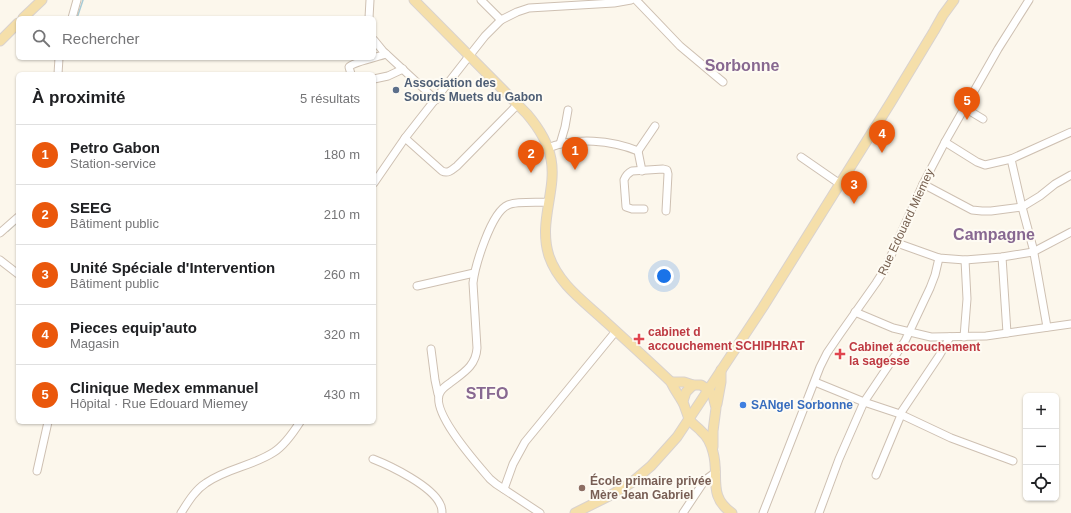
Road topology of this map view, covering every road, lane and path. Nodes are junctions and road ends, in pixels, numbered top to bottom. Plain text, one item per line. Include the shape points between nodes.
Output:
1 (42, 0) edge
2 (78, 0) edge
3 (370, 0) edge
4 (414, 0) edge
5 (481, 0) edge
6 (631, 0) edge
7 (636, 0) edge
8 (954, 0) edge
9 (960, 0) edge
10 (1029, 0) edge
11 (25, 16) edge
12 (73, 16) edge
13 (369, 16) edge
14 (501, 20) junction
15 (16, 25) edge
16 (934, 31) junction
17 (0, 41) edge
18 (376, 42) edge
19 (386, 54) junction
20 (470, 55) junction
21 (376, 57) edge
22 (59, 60) edge
23 (366, 60) edge
24 (403, 69) junction
25 (58, 72) edge
26 (350, 72) edge
27 (376, 79) edge
28 (723, 82) dead end
29 (436, 100) junction
30 (518, 104) junction
31 (964, 108) junction
32 (568, 110) dead end
33 (984, 119) dead end
34 (655, 126) dead end
35 (1071, 132) edge
36 (405, 138) junction
37 (945, 142) junction
38 (560, 144) junction
39 (548, 148) junction
40 (638, 151) junction
41 (801, 157) dead end
42 (1011, 160) junction
43 (642, 171) junction
44 (1071, 175) edge
45 (376, 180) edge
46 (840, 184) junction
47 (923, 184) junction
48 (548, 202) junction
49 (1022, 208) junction
50 (644, 209) dead end
51 (666, 211) dead end
52 (16, 219) edge
53 (1071, 232) edge
54 (0, 233) edge
55 (897, 243) junction
56 (1033, 252) junction
57 (1002, 257) junction
58 (939, 258) junction
59 (0, 260) edge
60 (965, 260) junction
61 (16, 272) edge
62 (474, 273) junction
63 (416, 286) dead end
64 (855, 312) junction
65 (1071, 324) edge
66 (1047, 327) junction
67 (616, 331) junction
68 (910, 333) junction
69 (1007, 334) junction
70 (950, 337) junction
71 (964, 337) junction
72 (431, 349) dead end
73 (721, 370) junction
74 (671, 382) junction
75 (815, 382) junction
76 (695, 385) junction
77 (709, 390) junction
78 (438, 394) junction
79 (864, 402) junction
80 (683, 405) junction
81 (716, 408) junction
82 (900, 414) junction
83 (689, 419) junction
84 (715, 419) junction
85 (48, 424) edge
86 (299, 424) edge
87 (700, 430) junction
88 (712, 450) junction
89 (664, 452) junction
90 (373, 459) dead end
91 (1013, 461) dead end
92 (37, 471) dead end
93 (716, 472) junction
94 (876, 475) dead end
95 (504, 489) junction
96 (181, 513) edge
97 (442, 513) edge
98 (540, 513) edge
99 (575, 513) edge
100 (684, 513) edge
101 (732, 513) edge
102 (763, 513) edge
103 (819, 513) edge

1 - 11 main road
2 - 12 street
3 - 13 street
4 - 20 main road
5 - 14 street
6 - 14 street via 529,8
7 - 28 street via 680,46
8 - 16 main road
9 - 16 main road
10 - 31 street, Rue Edouard Miemey
14 - 20 street
15 - 17 main road
16 - 46 main road
18 - 19 street
19 - 21 street
19 - 24 street
20 - 29 street
20 - 30 main road
22 - 25 street
23 - 26 street via 352,64 349,67
24 - 27 street
24 - 29 street
29 - 36 street
30 - 36 street via 449,172 442,170
30 - 39 main road via 537,126
31 - 33 street
31 - 37 street, Rue Edouard Miemey
32 - 38 street
34 - 40 street
35 - 42 street
36 - 45 street
37 - 42 street via 985,165
37 - 47 street, Rue Edouard Miemey
38 - 39 street
38 - 40 street via 610,142
39 - 48 main road via 552,167
40 - 43 street
41 - 46 street
42 - 49 street
43 - 50 street via 628,173 626,176 625,204 632,209
43 - 51 street via 667,171
44 - 49 street
46 - 73 main road
47 - 49 street via 972,210 982,212
47 - 55 street, Rue Edouard Miemey
48 - 62 street via 505,206 489,231
48 - 67 main road via 547,249 554,267 568,288
49 - 56 street
52 - 54 street
53 - 56 street
55 - 58 street
55 - 64 street, Rue Edouard Miemey via 876,283
56 - 57 street
56 - 66 street
57 - 60 street
57 - 69 street
58 - 60 street
58 - 68 street via 935,275
59 - 61 street
60 - 71 street via 967,300
62 - 63 street
62 - 78 street via 476,356 468,370
64 - 68 street
64 - 75 street, Rue Edouard Miemey via 827,353
65 - 66 street
66 - 69 street
67 - 74 main road
67 - 95 street via 525,442 515,459
68 - 70 street
68 - 79 street
69 - 71 street
70 - 71 street
70 - 82 street
72 - 78 street
73 - 76 main road
73 - 77 main road
73 - 81 main road
74 - 76 main road
74 - 80 main road
75 - 79 street
75 - 102 street, Rue Edouard Miemey
76 - 77 main road
76 - 80 main road via 686,392
77 - 81 main road
77 - 83 main road
78 - 95 street via 438,403 458,440 490,479
79 - 82 street
79 - 103 street
80 - 83 main road
80 - 89 main road via 681,424
81 - 84 main road
82 - 91 street via 951,438
82 - 94 street
83 - 87 main road
83 - 89 main road
84 - 87 main road via 711,426
84 - 88 main road
85 - 92 street
86 - 96 street via 283,445 274,452 222,474 199,488
87 - 88 main road via 707,436
87 - 89 main road via 690,430
88 - 93 main road
89 - 99 main road via 631,483 611,496
90 - 97 street via 423,486 440,504
93 - 100 street via 705,480
93 - 101 main road via 716,493 724,507
95 - 98 street

